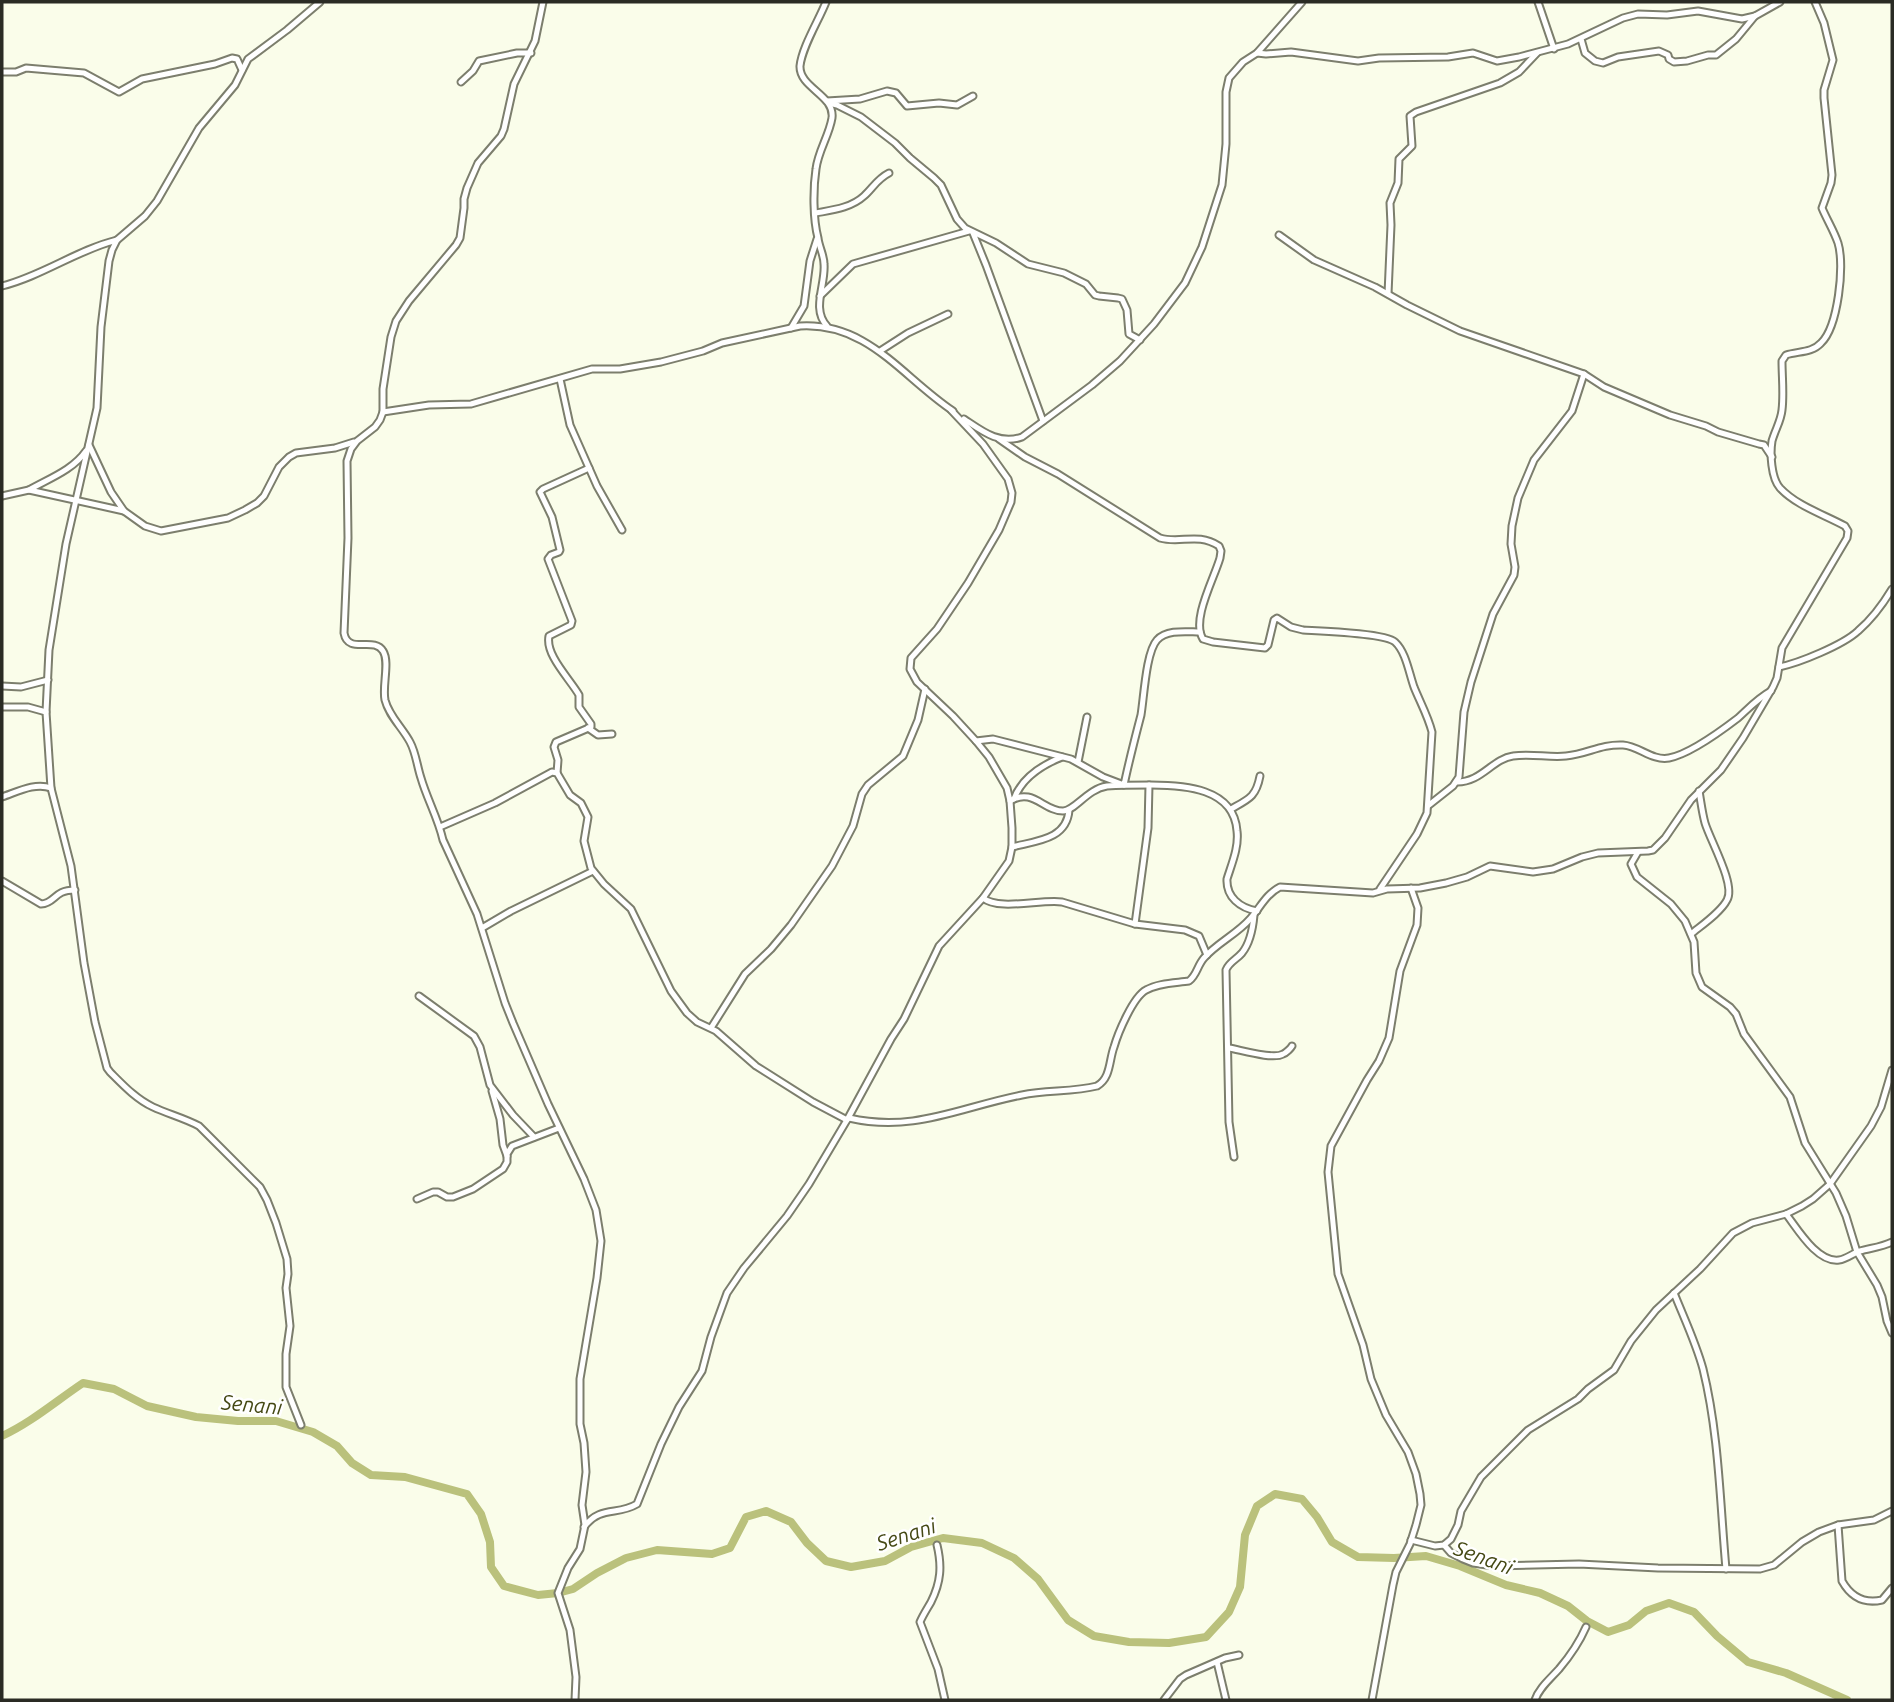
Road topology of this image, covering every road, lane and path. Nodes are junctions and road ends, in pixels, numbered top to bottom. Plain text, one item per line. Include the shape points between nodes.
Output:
1 (320, 2) edge
2 (543, 2) edge
3 (826, 2) edge
4 (1302, 2) edge
5 (1538, 2) edge
6 (1780, 2) edge
7 (1815, 2) edge
8 (1755, 16) junction
9 (1581, 39) junction
10 (1554, 49) junction
11 (531, 52) junction
12 (1257, 53) junction
13 (1537, 53) junction
14 (242, 70) junction
15 (2, 72) edge
16 (461, 82) dead end
17 (972, 96) dead end
18 (827, 102) junction
19 (889, 173) dead end
20 (816, 213) junction
21 (971, 232) junction
22 (1279, 235) dead end
23 (817, 237) junction
24 (117, 240) junction
25 (2, 286) edge
26 (1388, 294) junction
27 (820, 296) junction
28 (948, 314) dead end
29 (829, 327) junction
30 (791, 328) junction
31 (1140, 340) junction
32 (880, 351) junction
33 (1584, 374) junction
34 (560, 379) junction
35 (951, 410) junction
36 (383, 412) junction
37 (1043, 421) junction
38 (999, 439) junction
39 (357, 441) junction
40 (89, 445) junction
41 (1772, 457) junction
42 (589, 468) junction
43 (29, 490) junction
44 (2, 496) edge
45 (76, 502) junction
46 (124, 512) junction
47 (622, 530) dead end
48 (1892, 589) edge
49 (1200, 632) junction
50 (1779, 667) junction
51 (48, 680) junction
52 (2, 686) edge
53 (925, 689) junction
54 (1772, 690) junction
55 (2, 707) edge
56 (46, 712) junction
57 (1087, 717) dead end
58 (588, 728) junction
59 (612, 734) dead end
60 (976, 741) junction
61 (1062, 757) junction
62 (1079, 762) junction
63 (557, 773) junction
64 (1260, 776) dead end
65 (1456, 782) junction
66 (1124, 785) junction
67 (1149, 785) junction
68 (51, 788) junction
69 (1699, 791) junction
70 (2, 797) edge
71 (1012, 800) junction
72 (1429, 805) junction
73 (1231, 809) junction
74 (1069, 810) junction
75 (440, 827) junction
76 (1012, 847) junction
77 (1638, 852) junction
78 (593, 871) junction
79 (2, 881) edge
80 (1411, 888) junction
81 (75, 890) junction
82 (1380, 890) junction
83 (983, 898) junction
84 (1255, 913) junction
85 (1135, 924) junction
86 (482, 928) junction
87 (1691, 934) junction
88 (1207, 955) junction
89 (419, 996) dead end
90 (711, 1028) junction
91 (1292, 1046) dead end
92 (1229, 1048) junction
93 (1892, 1070) edge
94 (1891, 1080) edge
95 (490, 1085) junction
96 (848, 1119) junction
97 (559, 1128) junction
98 (534, 1137) junction
99 (507, 1157) junction
100 (1234, 1157) dead end
101 (1830, 1184) junction
102 (417, 1199) dead end
103 (1786, 1213) junction
104 (1892, 1242) edge
105 (1857, 1252) junction
106 (1674, 1293) junction
107 (1892, 1334) edge
108 (301, 1424) dead end
109 (1892, 1511) edge
110 (1838, 1525) junction
111 (584, 1527) junction
112 (1411, 1540) junction
113 (937, 1545) dead end
114 (1444, 1545) junction
115 (1726, 1569) junction
116 (1892, 1588) edge
117 (1586, 1627) dead end
118 (1239, 1655) dead end
119 (1217, 1662) junction
120 (575, 1700) edge
121 (945, 1700) edge
122 (1165, 1700) edge
123 (1226, 1700) edge
124 (1372, 1700) edge
125 (1535, 1700) edge

1 - 14 street via 251,57
2 - 11 street
3 - 18 street via 800,71
4 - 12 street
5 - 10 street
6 - 8 street
7 - 41 street via 1833,60 1824,90 1832,175 1822,208 1838,244 1839,288 1826,338 1782,361 1783,407
8 - 9 street via 1730,18 1698,11 1638,14
8 - 9 street via 1716,55 1687,61 1674,62 1660,51 1598,62 1585,52
9 - 10 street
10 - 13 street
11 - 16 street via 479,61
11 - 36 street via 514,84 501,136 478,163 467,188 460,238 396,321
12 - 13 street via 1291,52 1357,61 1473,53 1496,61
12 - 31 street via 1234,70 1227,85 1222,184 1202,247 1185,283
13 - 26 street via 1500,83 1410,116 1412,146 1399,159 1398,183 1390,202
14 - 15 street via 232,58 142,79 119,92 84,73 26,68
14 - 24 street via 228,95 199,128 157,201
17 - 18 street via 954,105 907,107 896,93 887,91
18 - 20 street via 832,118 816,164
18 - 21 street via 867,121 938,181 957,219
19 - 20 street via 862,199
20 - 23 street
21 - 27 street via 853,264
21 - 31 street via 1028,264 1082,282 1100,296 1122,299 1129,334
21 - 37 street
22 - 26 street via 1314,260
23 - 27 street via 824,265
23 - 30 street via 804,306
24 - 25 street
24 - 40 street via 105,282 97,408
26 - 33 street via 1460,331
27 - 29 street via 821,317
28 - 32 street
29 - 30 street
29 - 32 street
30 - 34 street via 662,362 592,369
31 - 37 street via 1108,372
32 - 35 street
33 - 41 street via 1670,415 1763,445
33 - 65 street via 1572,411 1534,460 1518,498 1511,526 1514,575 1493,614 1471,682
34 - 36 street via 471,404
34 - 42 street via 570,425
35 - 38 street
35 - 53 street via 983,444 1012,493 999,530 974,572 937,629 911,658 913,676
36 - 39 street via 375,427
37 - 38 street via 1017,439
38 - 49 street via 1160,538 1202,538 1219,546 1220,558 1203,606
39 - 46 street via 289,457 257,503 228,518 160,531
39 - 75 street via 347,460 345,640 382,649 385,699 414,751
40 - 43 street via 78,461
40 - 45 street
40 - 46 street
41 - 50 street via 1779,486 1848,531 1782,648
42 - 47 street
42 - 58 street via 540,492 560,550 548,559 572,621 549,636 548,643 579,695 579,707 591,724
43 - 44 street
43 - 45 street
45 - 46 street
45 - 51 street via 54,614
48 - 50 street via 1857,633
49 - 66 street via 1168,634 1153,646
49 - 72 street via 1203,639 1213,642 1261,648 1268,645 1277,618 1303,630 1393,640 1430,722
50 - 54 street
51 - 52 street
51 - 56 street
53 - 60 street
53 - 90 street via 903,756 868,785 832,866 791,925 744,974
54 - 65 street via 1723,729 1669,758 1614,745 1565,756 1517,755 1504,758 1476,778
54 - 69 street via 1721,770
55 - 56 street
56 - 68 street
57 - 62 street
58 - 59 street via 598,735
58 - 63 street via 555,745
60 - 61 street via 993,739
60 - 71 street
61 - 62 street
61 - 71 street via 1033,773
62 - 66 street
63 - 75 street
63 - 78 street via 588,817 584,841
64 - 73 street via 1255,792
65 - 72 street
66 - 67 street
66 - 74 street via 1098,787
67 - 73 street via 1200,789
67 - 85 street
68 - 70 street via 41,785
68 - 81 street
69 - 77 street via 1656,848
69 - 87 street via 1704,821 1730,893 1724,905
71 - 74 street via 1028,797
71 - 76 street
72 - 82 street via 1417,834
73 - 84 street via 1237,843 1227,885 1239,905
74 - 76 street via 1055,835
75 - 86 street
76 - 83 street via 1009,861
77 - 80 street via 1588,855 1533,872 1490,866 1446,883
77 - 87 street via 1631,864 1633,871 1678,911
78 - 86 street
78 - 90 street via 631,909 680,1004 697,1022
79 - 81 street via 41,904 62,891
80 - 82 street
80 - 112 street via 1418,908 1417,925 1400,971 1389,1038 1331,1146 1328,1172 1338,1274 1371,1379 1416,1474 1421,1505
81 - 108 street via 95,1022 110,1073 152,1107 208,1133 267,1200 287,1259 285,1380
82 - 84 street via 1364,894 1280,887
83 - 85 street via 993,903 1062,902
83 - 96 street via 939,946
84 - 88 street
84 - 92 street via 1242,953 1226,970
85 - 88 street via 1194,933
86 - 97 street via 505,1003
87 - 101 street via 1702,987 1736,1014 1744,1034 1790,1097 1805,1143
88 - 96 street via 1189,981 1154,986 1141,993 1114,1046 1107,1076 1097,1086 1025,1094 926,1120 887,1124
89 - 95 street via 474,1036
90 - 96 street via 756,1066
91 - 92 street via 1280,1055
92 - 100 street
93 - 94 street
94 - 101 street via 1871,1126
95 - 98 street
95 - 99 street
96 - 111 street via 787,1216 727,1293 702,1371 660,1444 637,1504 598,1514
97 - 98 street
97 - 111 street via 596,1210 601,1241 580,1379
98 - 99 street via 512,1146
99 - 102 street via 499,1173 473,1189 453,1197 433,1192
101 - 103 street via 1814,1199
101 - 105 street
103 - 105 street via 1821,1255 1841,1260
103 - 106 street via 1733,1233
104 - 105 street
105 - 107 street via 1877,1285
106 - 114 street via 1631,1340 1614,1370 1528,1430 1480,1477 1455,1533
106 - 115 street via 1699,1355 1714,1429
109 - 110 street via 1874,1520
110 - 115 street via 1802,1542 1774,1565
110 - 116 street via 1846,1588 1868,1601 1882,1600
111 - 120 street via 580,1549 558,1593 570,1630
112 - 114 street
112 - 124 street via 1396,1572
113 - 121 street via 941,1574 920,1622
114 - 115 street via 1463,1559 1494,1566
117 - 125 street via 1572,1654
118 - 119 street
119 - 122 street via 1180,1679
119 - 123 street

